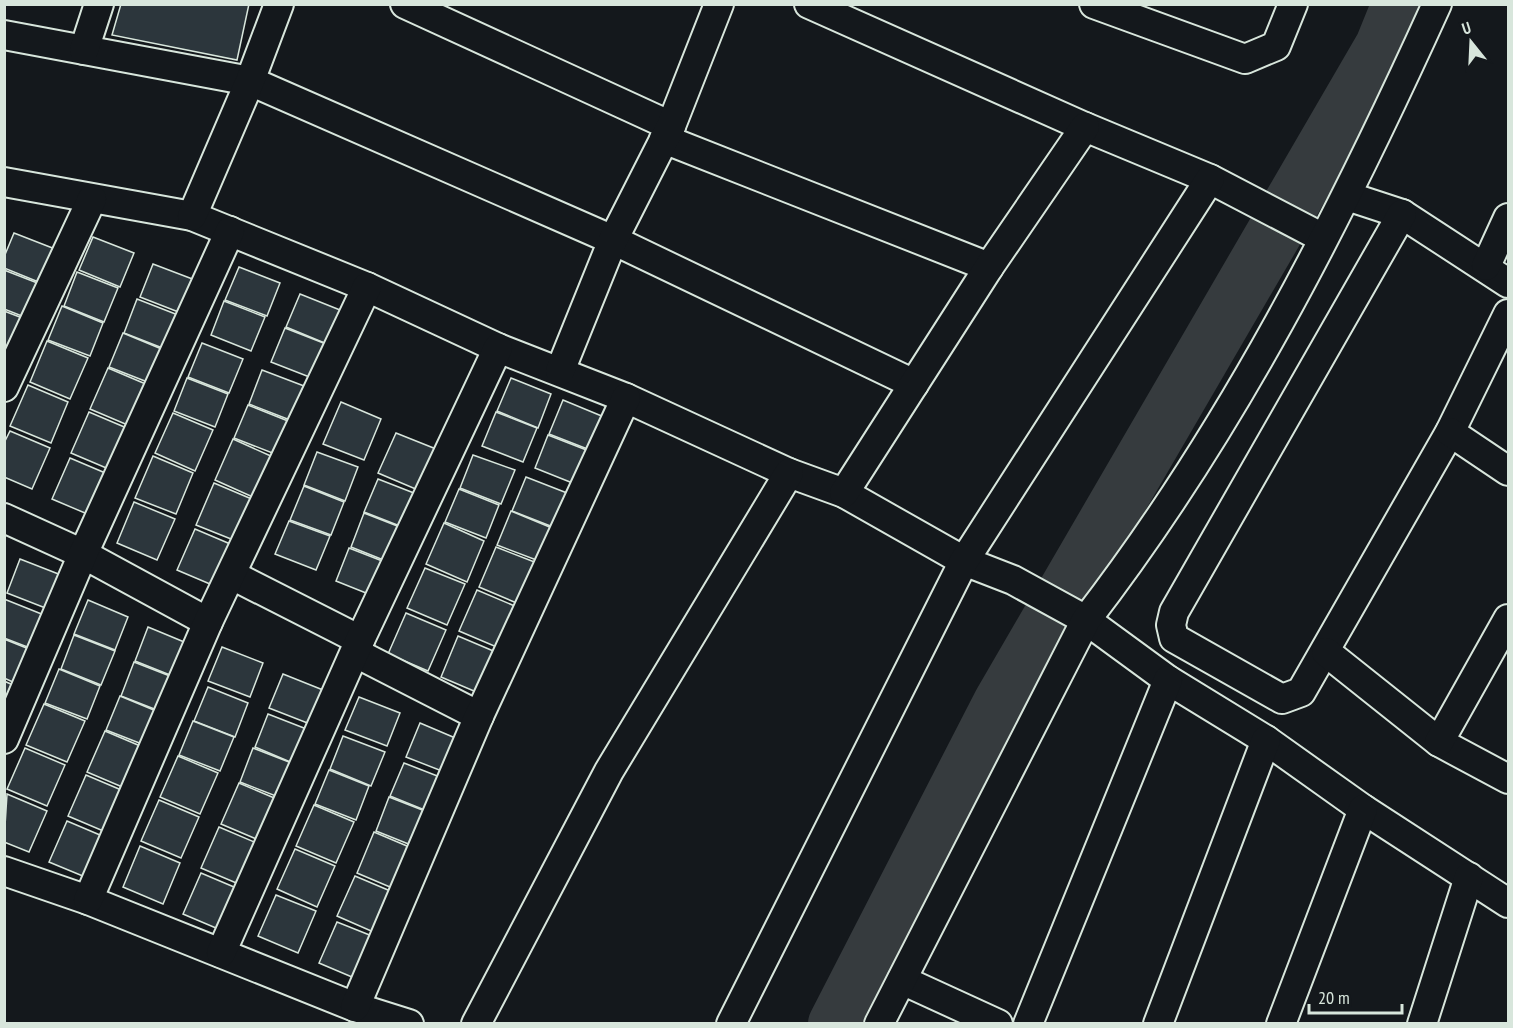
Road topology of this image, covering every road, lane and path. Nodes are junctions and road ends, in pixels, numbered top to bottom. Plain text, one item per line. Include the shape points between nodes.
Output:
1 (99, 4) edge
2 (279, 4) edge
3 (405, 4) edge
4 (719, 4) edge
5 (809, 4) edge
6 (1094, 4) edge
7 (1293, 4) edge
8 (1437, 4) edge
9 (4, 35) edge
10 (84, 50) junction
11 (250, 81) junction
12 (1085, 127) junction
13 (667, 132) junction
14 (4, 182) edge
15 (1221, 185) junction
16 (1347, 196) junction
17 (92, 199) junction
18 (1402, 214) junction
19 (192, 216) junction
20 (1509, 218) edge
21 (230, 231) junction
22 (1311, 232) junction
23 (614, 240) junction
24 (1486, 266) junction
25 (989, 267) junction
26 (1509, 283) edge
27 (367, 287) junction
28 (1509, 314) edge
29 (498, 348) junction
30 (560, 371) junction
31 (914, 384) junction
32 (4, 387) edge
33 (626, 399) junction
34 (1450, 432) junction
35 (1509, 471) edge
36 (789, 473) junction
37 (844, 493) junction
38 (4, 518) edge
39 (83, 554) junction
40 (964, 561) junction
41 (232, 575) junction
42 (1079, 615) junction
43 (1509, 619) edge
44 (208, 622) junction
45 (358, 647) junction
46 (1326, 652) junction
47 (1168, 680) junction
48 (479, 716) junction
49 (4, 739) edge
50 (1266, 740) junction
51 (1439, 742) junction
52 (1509, 779) edge
53 (1363, 809) junction
54 (4, 871) edge
55 (1468, 877) junction
56 (88, 900) junction
57 (1509, 903) edge
58 (221, 953) junction
59 (902, 980) junction
60 (355, 1007) junction
61 (409, 1023) edge
62 (476, 1023) edge
63 (731, 1023) edge
64 (879, 1023) edge
65 (998, 1023) edge
66 (1028, 1023) edge
67 (1158, 1023) edge
68 (1281, 1023) edge
69 (1422, 1023) edge

1 - 10 street
2 - 11 street
3 - 13 street
4 - 13 street
5 - 12 street
6 - 7 street via 1245,59 1275,46
8 - 16 street
9 - 10 street
10 - 11 street
11 - 19 street
11 - 23 street
12 - 15 street
12 - 25 street
13 - 23 street
13 - 25 street
14 - 17 street
15 - 22 street
15 - 40 street
16 - 18 street
16 - 22 street
17 - 19 street
17 - 32 street
18 - 24 street
18 - 46 street via 1174,612 1171,625 1174,638 1282,699 1301,692
19 - 21 street
20 - 24 street
21 - 27 street
21 - 39 street
22 - 42 street via 1270,343 1121,574
23 - 30 street
23 - 31 street
24 - 26 street
25 - 31 street
27 - 29 street
27 - 41 street
28 - 34 street
29 - 30 street
29 - 45 street
30 - 33 street
31 - 37 street
33 - 36 street
33 - 48 street
34 - 35 street
34 - 46 street
36 - 37 street
36 - 62 street via 609,771
37 - 40 street
38 - 39 street
39 - 44 street
39 - 49 street
40 - 42 street via 1013,580
40 - 63 street
41 - 44 street
41 - 45 street
42 - 47 street
42 - 59 street
43 - 51 street
44 - 56 street
45 - 48 street
45 - 58 street
46 - 51 street
47 - 50 street
47 - 66 street
48 - 60 street
50 - 53 street
50 - 67 street
51 - 52 street
53 - 55 street
53 - 68 street
54 - 56 street
55 - 57 street
55 - 69 street
56 - 58 street
58 - 60 street
59 - 64 street
59 - 65 street
60 - 61 street

